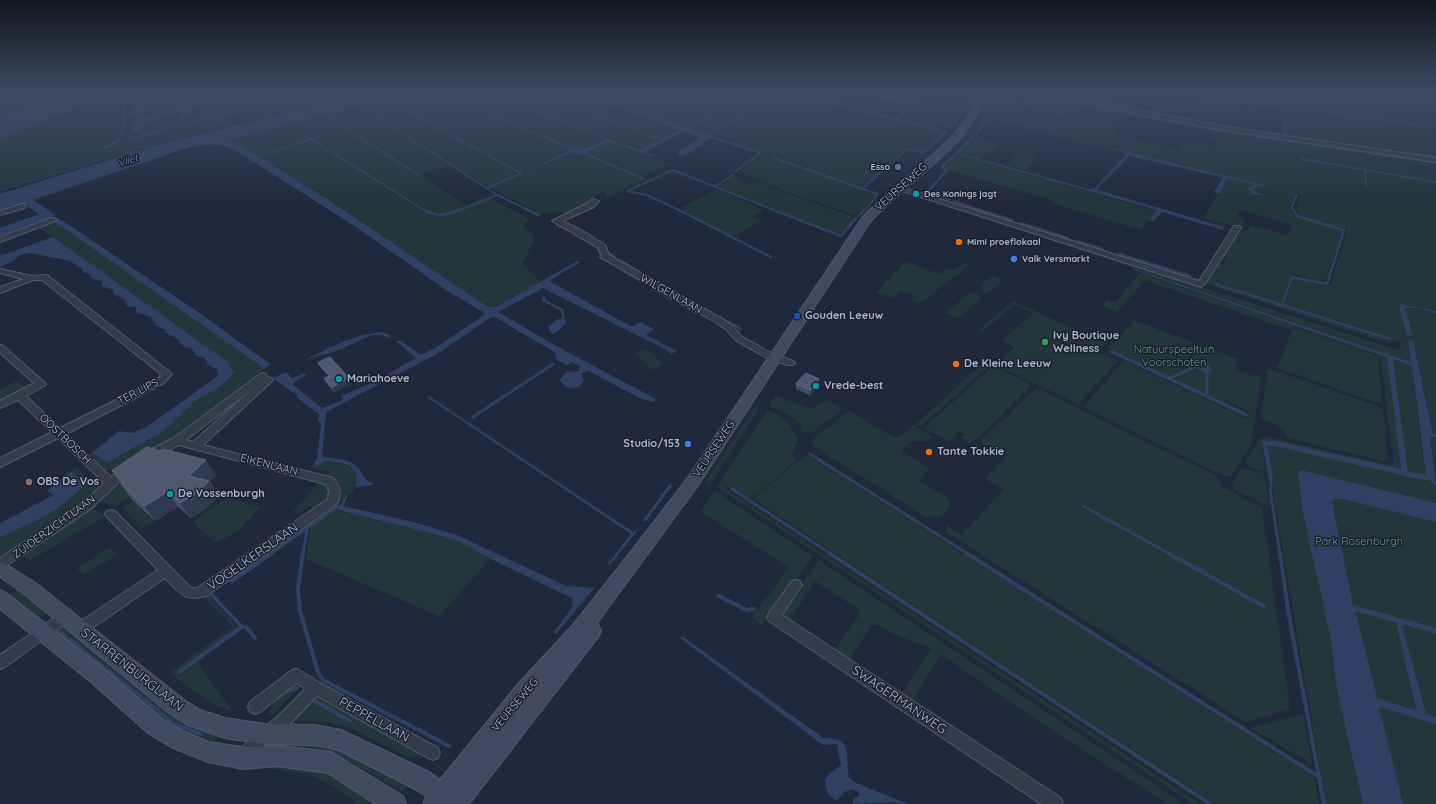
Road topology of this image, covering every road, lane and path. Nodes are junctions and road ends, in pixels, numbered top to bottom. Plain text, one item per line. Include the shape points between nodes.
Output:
1 (967, 130) edge
2 (1231, 130) edge
3 (1436, 160) edge
4 (897, 191) junction
5 (595, 201) dead end
6 (22, 206) dead end
7 (0, 213) edge
8 (54, 220) dead end
9 (1237, 228) dead end
10 (0, 240) edge
11 (0, 271) edge
12 (32, 278) junction
13 (0, 290) edge
14 (0, 348) edge
15 (783, 360) junction
16 (19, 395) junction
17 (0, 404) edge
18 (58, 433) junction
19 (178, 441) junction
20 (195, 447) junction
21 (0, 463) edge
22 (111, 483) junction
23 (336, 492) joint
24 (111, 514) dead end
25 (0, 566) edge
26 (166, 571) junction
27 (796, 585) dead end
28 (0, 598) edge
29 (64, 617) junction
30 (80, 629) junction
31 (43, 633) junction
32 (0, 663) edge
33 (315, 688) junction
34 (255, 707) dead end
35 (265, 734) junction
36 (433, 753) dead end
37 (243, 758) junction
38 (446, 801) edge
39 (395, 804) edge
40 (1056, 804) edge

1 - 4 main road, VEURSEWEG
2 - 3 street
4 - 9 street via 1201,284
4 - 15 main road, VEURSEWEG via 873,222
5 - 15 street, WILGENLAAN via 592,205 555,219 602,247 605,256 718,320 730,328 738,338
6 - 7 street
8 - 10 street
11 - 12 street, TER LIPS
12 - 13 street
12 - 18 street, TER LIPS via 44,277 167,374 161,381
14 - 16 street via 41,384
15 - 38 main road, VEURSEWEG via 602,603 526,690
16 - 17 street
16 - 18 street, OOSTBOSCH
18 - 21 street, TER LIPS
18 - 22 street, OOSTBOSCH
19 - 20 street, EIKENLAAN
19 - 20 street, ZUIDERZICHTLAAN via 266,378
19 - 22 street, ZUIDERZICHTLAAN via 133,465
20 - 23 street, EIKENLAAN via 329,481 335,486
22 - 25 street, ZUIDERZICHTLAAN via 88,506
23 - 26 street, VOGELKERSLAAN via 329,505 204,591 188,593
24 - 26 street, VOGELKERSLAAN
25 - 29 main road, STARRENBURGLAAN
26 - 30 street
27 - 40 street, SWAGERMANWEG via 774,617
28 - 31 main road
29 - 30 main road, STARRENBURGLAAN
29 - 31 street
30 - 35 main road, STARRENBURGLAAN via 176,706 195,718 225,728
31 - 32 street
31 - 37 main road via 160,729 178,740 208,752
33 - 34 street, PEPPELLAAN via 297,675
33 - 35 street via 282,722
33 - 36 street, PEPPELLAAN
35 - 37 street
35 - 38 main road, STARRENBURGLAAN via 314,735 341,740 422,780
37 - 39 main road via 277,756 331,763

